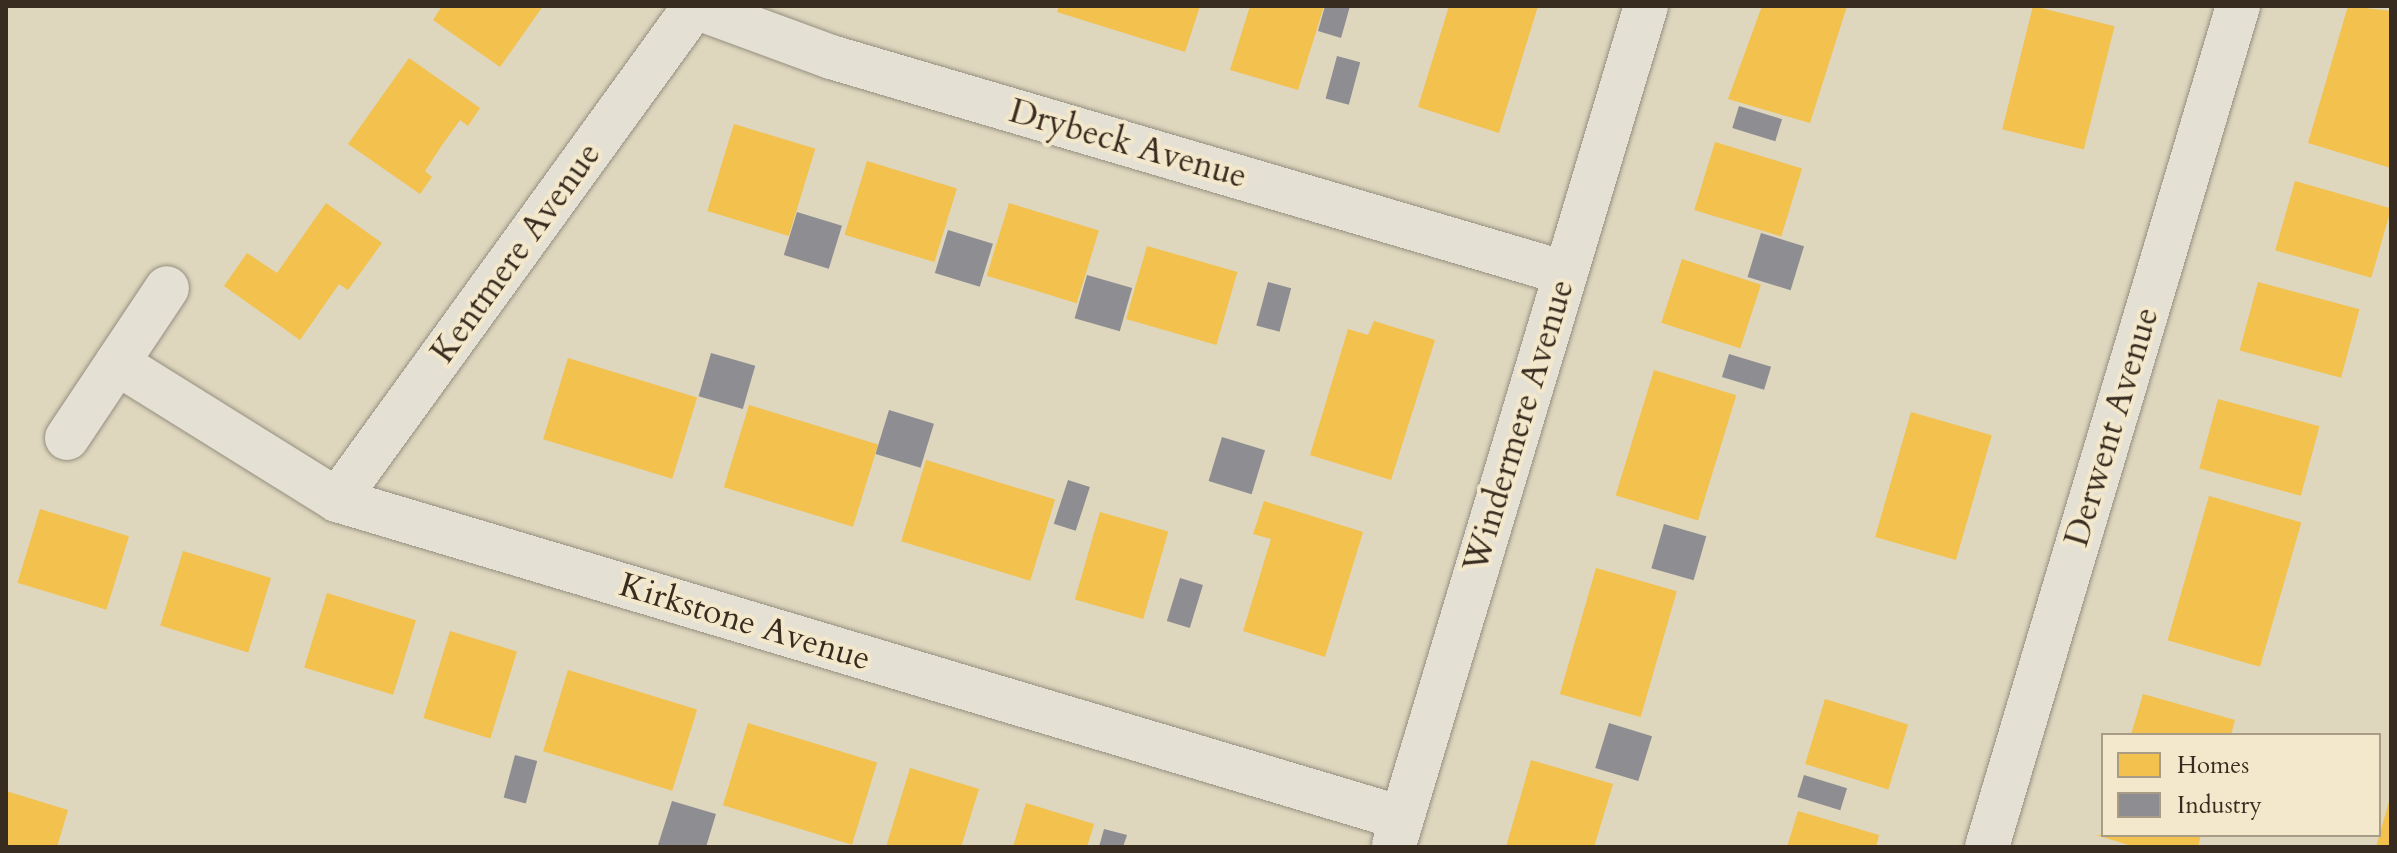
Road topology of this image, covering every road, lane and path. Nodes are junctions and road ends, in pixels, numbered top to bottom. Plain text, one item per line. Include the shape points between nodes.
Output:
1 (695, 6) edge
2 (1646, 6) edge
3 (2238, 6) edge
4 (1565, 273) junction
5 (167, 288) dead end
6 (117, 363) junction
7 (67, 438) dead end
8 (337, 500) junction
9 (1398, 833) edge
10 (1987, 847) edge

1 - 4 street, Drybeck Avenue via 831,57
1 - 8 street, Kentmere Avenue
2 - 4 street, Windermere Avenue
3 - 10 street, Derwent Avenue
4 - 9 street, Windermere Avenue
5 - 6 street
6 - 7 street
6 - 8 street, Kirkstone Avenue
8 - 9 street, Kirkstone Avenue

